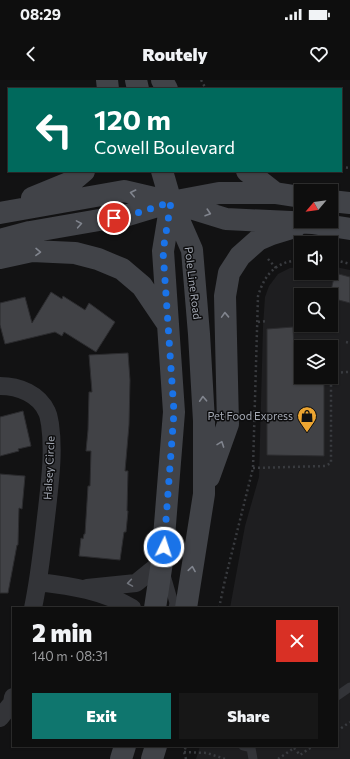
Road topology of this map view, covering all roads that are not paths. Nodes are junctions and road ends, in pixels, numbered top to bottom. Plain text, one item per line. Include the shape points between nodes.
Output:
1 (83, 172) edge
2 (162, 172) edge
3 (248, 172) edge
4 (275, 194) junction
5 (294, 196) edge
6 (171, 202) junction
7 (338, 202) edge
8 (350, 203) edge
9 (0, 212) edge
10 (294, 222) edge
11 (338, 227) edge
12 (294, 228) edge
13 (350, 229) edge
14 (0, 240) edge
15 (0, 258) edge
16 (168, 325) junction
17 (0, 386) edge
18 (204, 494) junction
19 (162, 562) junction
20 (39, 582) junction
21 (82, 588) junction
22 (33, 607) edge
23 (130, 607) edge
24 (155, 607) edge
25 (173, 607) edge
26 (186, 607) edge
27 (350, 687) edge
28 (338, 695) edge
29 (12, 703) edge
30 (0, 718) edge
31 (156, 747) edge
32 (250, 747) edge
33 (152, 759) edge
34 (252, 759) edge

1 - 9 main road via 71,182
2 - 6 main road, Pole Line Road
3 - 4 main road
4 - 5 main road
4 - 6 main road via 219,193
6 -> 9 main road via 124,191
6 -> 10 main road via 226,219
14 -> 6 main road via 30,232 128,216
6 - 16 main road via 163,251
18 -> 6 main road, Pole Line Road via 204,421 192,250
7 - 8 main road
11 - 13 main road
18 -> 12 main road via 228,424 225,296 229,273 240,256 258,240
15 -> 16 main road via 32,251 75,252 98,258 122,270 142,286
16 - 19 main road via 174,412
17 - 20 street, Halsey Circle via 15,387 28,392 39,399 48,413 52,464
26 -> 18 main road, Pole Line Road
19 -> 21 street via 136,583
19 - 24 main road
19 - 25 lane via 174,602
20 - 21 street
20 - 22 street, Halsey Circle
21 - 23 street
27 - 28 lane
29 - 30 street
31 - 33 main road
32 - 34 lane

